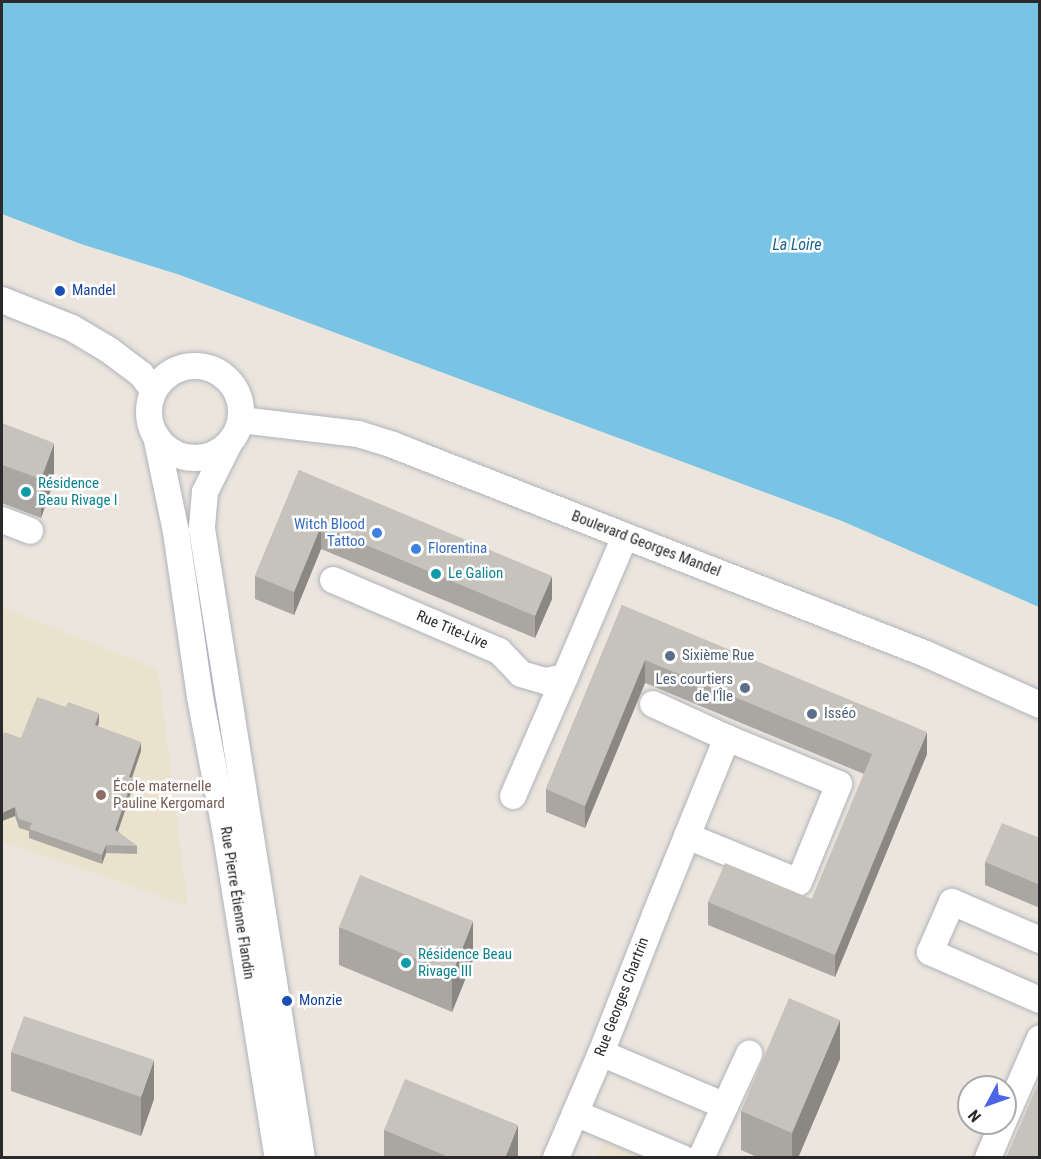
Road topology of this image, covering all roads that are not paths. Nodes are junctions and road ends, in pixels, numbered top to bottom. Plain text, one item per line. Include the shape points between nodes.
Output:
1 (2, 300) edge
2 (154, 391) junction
3 (241, 420) junction
4 (156, 436) junction
5 (229, 444) junction
6 (2, 520) edge
7 (30, 531) dead end
8 (625, 536) junction
9 (333, 580) dead end
10 (565, 677) junction
11 (653, 704) dead end
12 (1040, 705) edge
13 (727, 738) junction
14 (513, 796) dead end
15 (687, 836) junction
16 (1040, 940) edge
17 (1040, 1000) edge
18 (1040, 1038) edge
19 (601, 1053) junction
20 (749, 1054) dead end
21 (1017, 1091) edge
22 (725, 1106) junction
23 (575, 1113) junction
24 (998, 1135) edge
25 (278, 1158) edge
26 (302, 1158) edge
27 (556, 1158) edge
28 (682, 1158) edge
29 (701, 1158) edge
30 (988, 1158) edge

1 - 2 street via 72,328 109,350 141,374
2 - 3 street via 171,372 188,366 206,366 234,386 241,402
2 - 4 street via 149,414
3 - 5 street
3 - 8 street, Boulevard Georges Mandel via 358,434
4 - 5 street via 175,453 191,458 207,457
4 - 25 street, Rue Pierre Étienne Flandin via 176,532 200,698
5 - 26 street, Rue Pierre Étienne Flandin via 206,492 202,529
6 - 7 street
8 - 10 street
8 - 12 street, Boulevard Georges Mandel via 926,654
9 - 10 street, Rue Tite-Live via 499,651 521,674 544,681
10 - 14 street
11 - 13 street
13 - 15 street, Rue Georges Chartrin
13 - 15 street via 839,784 799,882
15 - 19 street, Rue Georges Chartrin
16 - 17 street via 952,902 930,952
18 - 21 street
19 - 22 street
19 - 23 street, Rue Georges Chartrin
20 - 22 street
22 - 29 street
23 - 27 street, Rue Georges Chartrin
23 - 28 street
24 - 30 street

